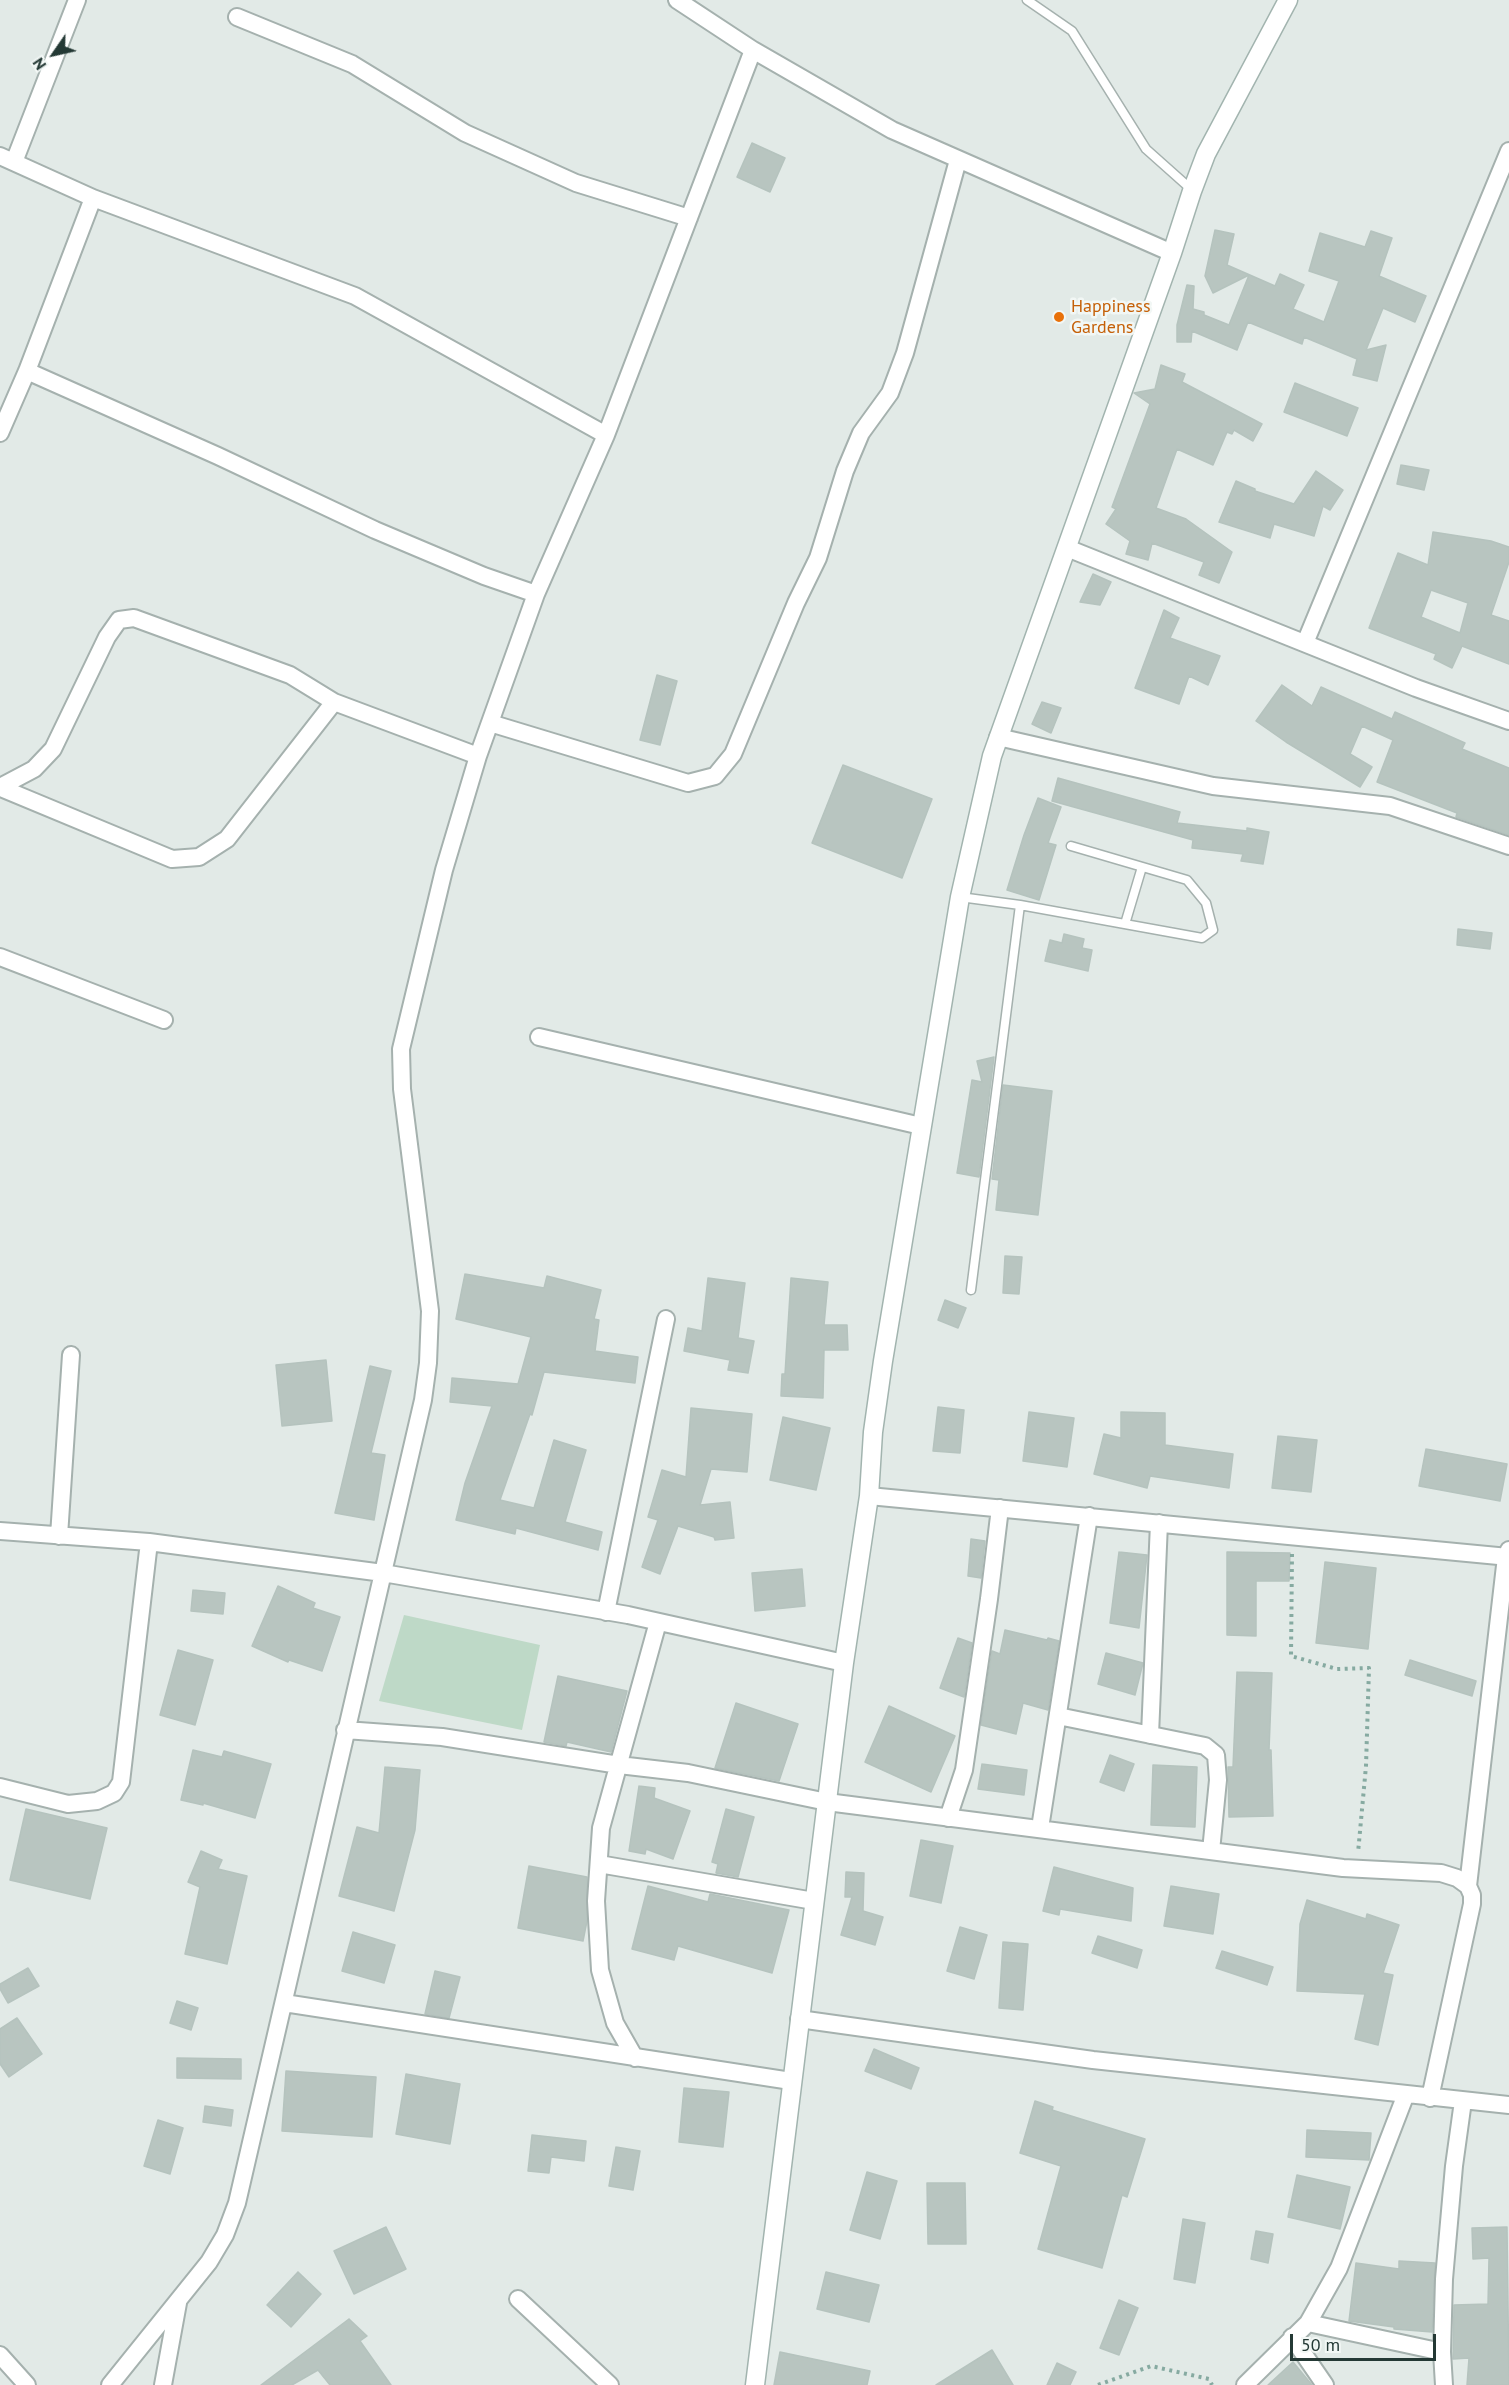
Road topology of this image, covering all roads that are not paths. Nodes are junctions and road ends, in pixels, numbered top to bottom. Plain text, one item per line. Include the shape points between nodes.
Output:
1 (77, 0) edge
2 (677, 0) edge
3 (1027, 0) edge
4 (1288, 0) edge
5 (237, 17) dead end
6 (753, 50) junction
7 (1509, 151) edge
8 (7, 159) edge
9 (958, 160) junction
10 (1192, 191) junction
11 (93, 198) junction
12 (689, 218) junction
13 (1172, 253) junction
14 (27, 371) junction
15 (0, 433) edge
16 (606, 435) junction
17 (1067, 548) junction
18 (536, 594) junction
19 (1305, 643) junction
20 (334, 702) junction
21 (1509, 721) edge
22 (490, 723) junction
23 (998, 737) junction
24 (478, 756) junction
25 (0, 788) edge
26 (1071, 846) dead end
27 (1509, 846) edge
28 (1142, 867) junction
29 (960, 897) junction
30 (1020, 905) junction
31 (1125, 924) junction
32 (0, 957) edge
33 (164, 1020) dead end
34 (539, 1037) dead end
35 (921, 1126) junction
36 (971, 1290) dead end
37 (666, 1319) dead end
38 (71, 1355) dead end
39 (868, 1496) junction
40 (1000, 1508) junction
41 (1089, 1516) junction
42 (1160, 1523) junction
43 (0, 1531) edge
44 (59, 1536) junction
45 (149, 1542) junction
46 (1508, 1555) edge
47 (383, 1573) junction
48 (606, 1612) junction
49 (658, 1622) junction
50 (844, 1663) junction
51 (1058, 1716) junction
52 (345, 1730) junction
53 (1150, 1735) junction
54 (619, 1766) junction
55 (0, 1787) edge
56 (827, 1802) junction
57 (948, 1818) junction
58 (1040, 1828) junction
59 (1211, 1851) junction
60 (599, 1864) junction
61 (1468, 1886) junction
62 (814, 1901) junction
63 (284, 2003) junction
64 (799, 2019) junction
65 (635, 2058) junction
66 (791, 2081) junction
67 (1406, 2094) junction
68 (1430, 2098) junction
69 (1462, 2101) junction
70 (1509, 2105) edge
71 (518, 2299) dead end
72 (179, 2300) junction
73 (1308, 2323) junction
74 (1292, 2337) junction
75 (1442, 2352) junction
76 (0, 2355) edge
77 (27, 2385) edge
78 (110, 2385) edge
79 (163, 2385) edge
80 (610, 2385) edge
81 (755, 2385) edge
82 (1245, 2385) edge
83 (1325, 2385) edge
84 (1444, 2385) edge

1 - 8 street
2 - 6 street
3 - 10 lane via 1072,31 1146,149
4 - 10 street via 1211,144
5 - 12 street via 352,64 465,133 576,183
6 - 9 street via 892,130
6 - 12 street
7 - 19 street
8 - 11 street
9 - 13 street
9 - 22 street via 905,353 890,393 861,433 818,558 733,754 715,776 688,783
10 - 13 street
11 - 14 street
11 - 16 street via 355,296
12 - 16 street
13 - 17 street
14 - 15 street
14 - 18 street via 375,530
16 - 18 street
17 - 19 street
17 - 23 street
18 - 22 street
19 - 21 street
20 - 24 street
20 - 25 street via 227,839 198,857 172,859
20 - 25 street via 290,675 134,618 119,620 53,749 34,769
22 - 24 street
23 - 27 street via 1214,786 1390,806
23 - 29 street
24 - 47 street via 444,870 401,1049 402,1089 430,1311 423,1400
26 - 28 lane
28 - 31 lane
28 - 31 lane via 1187,880 1206,903 1213,930 1202,938
29 - 30 lane
29 - 35 street
30 - 31 lane
30 - 36 lane
32 - 33 street
34 - 35 street
35 - 39 street via 883,1361
37 - 48 street
38 - 44 street
39 - 40 street
39 - 50 street
40 - 41 street
40 - 57 street via 964,1770
41 - 42 street
41 - 51 street
42 - 46 street
42 - 53 street
43 - 44 street
44 - 45 street
45 - 47 street
45 - 55 street via 121,1782 114,1793 97,1801 68,1804
46 - 61 street
47 - 48 street
47 - 52 street
48 - 49 street
49 - 50 street
49 - 54 street
50 - 56 street
51 - 53 street
51 - 58 street
52 - 54 street via 442,1737
52 - 63 street
53 - 59 street via 1205,1746 1216,1755 1218,1780
54 - 56 street via 688,1773
54 - 60 street via 601,1828
56 - 57 street
56 - 62 street
57 - 58 street
58 - 59 street
59 - 61 street via 1356,1869 1441,1873
60 - 62 street
60 - 65 street via 596,1900 600,1970 615,2023
61 - 68 street via 1472,1904
62 - 64 street
63 - 65 street
63 - 72 street via 237,2203 209,2262
64 - 66 street
64 - 67 street via 1093,2060
65 - 66 street
66 - 81 street
67 - 68 street
67 - 73 street via 1339,2268
68 - 69 street
69 - 70 street
69 - 75 street via 1445,2268
71 - 80 street
72 - 78 street
72 - 79 street
73 - 74 street
73 - 75 street
74 - 82 street
74 - 83 street
75 - 84 street
76 - 77 street

